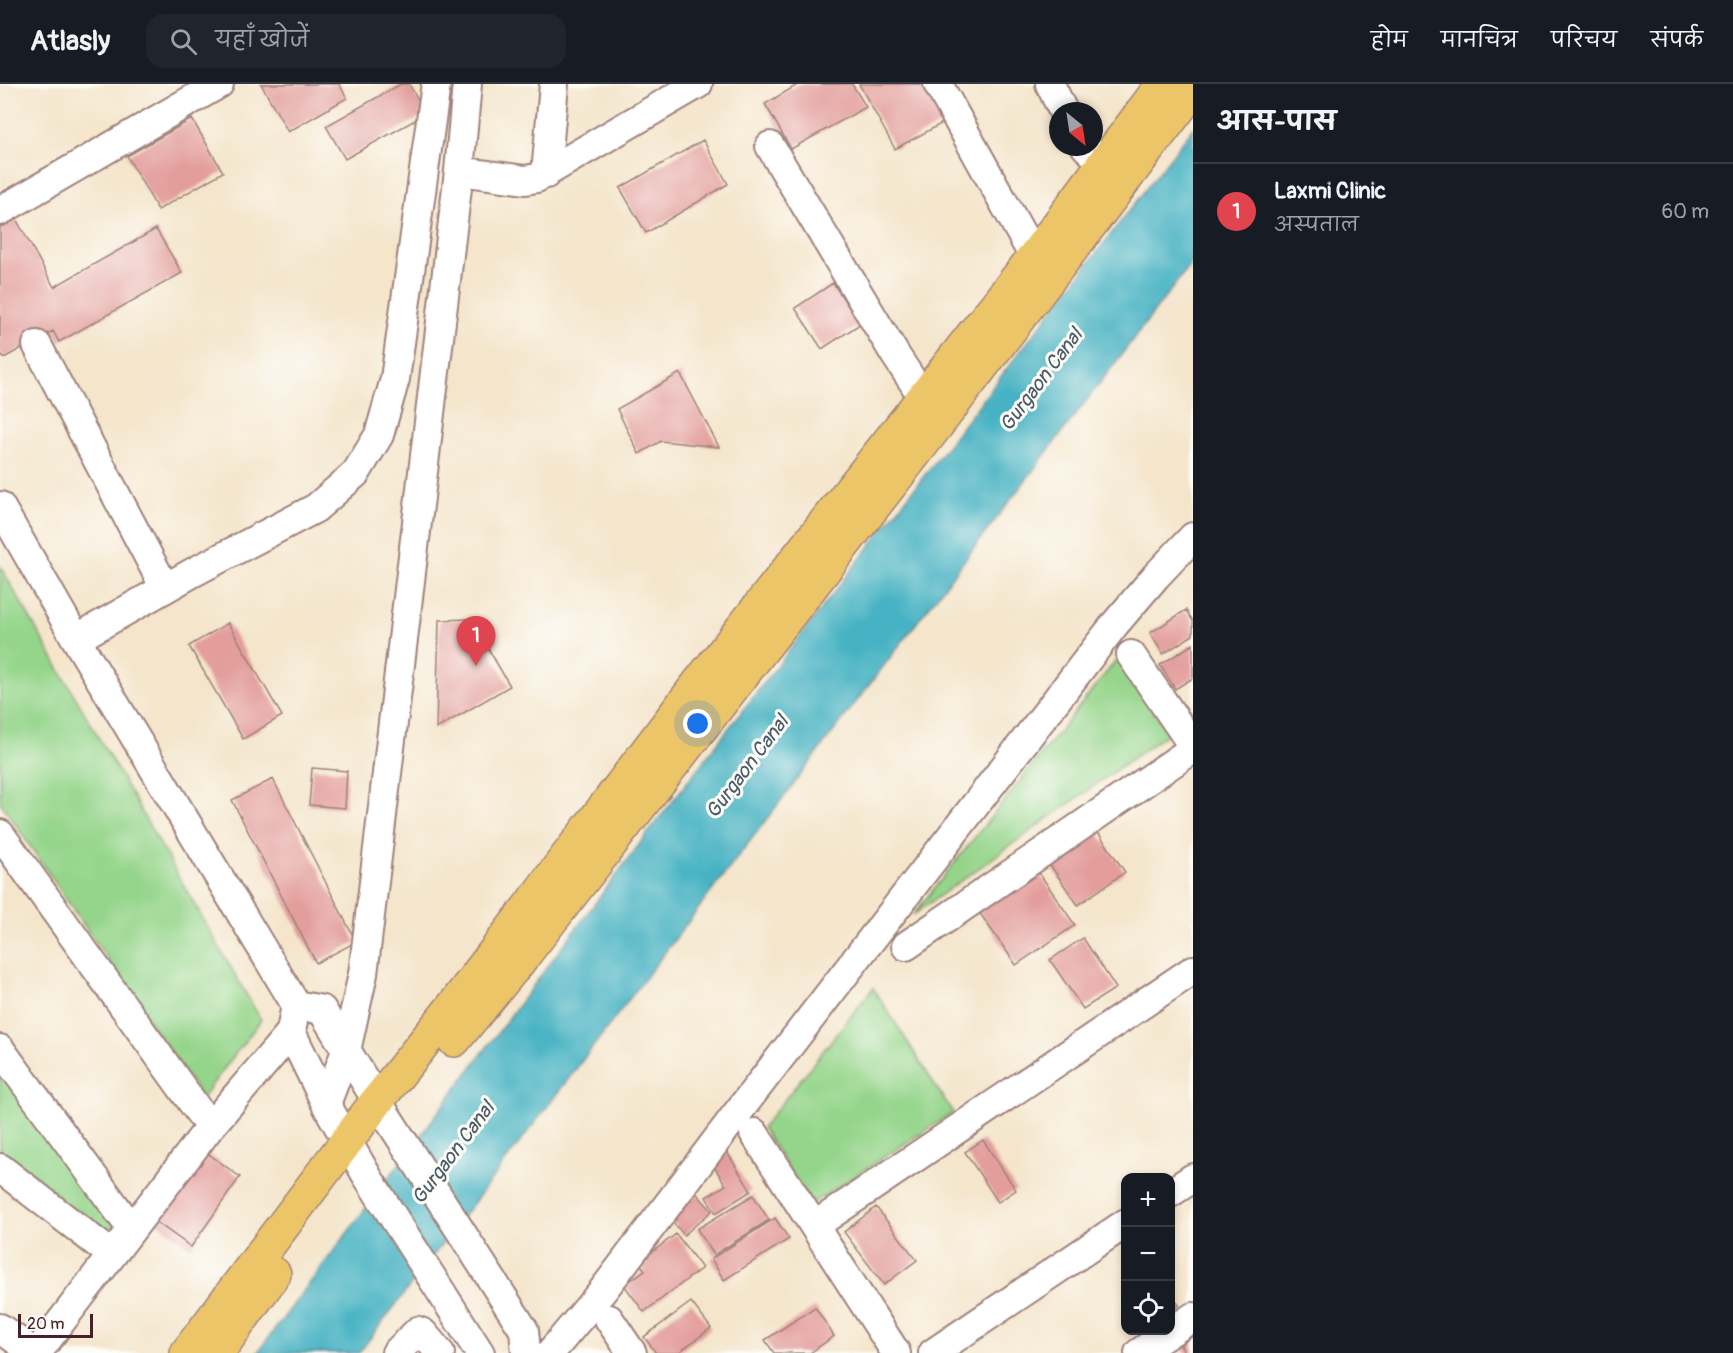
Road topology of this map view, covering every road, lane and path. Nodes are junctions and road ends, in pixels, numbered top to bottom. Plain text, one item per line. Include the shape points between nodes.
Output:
1 (219, 84) edge
2 (436, 84) edge
3 (467, 84) edge
4 (554, 84) edge
5 (698, 84) edge
6 (938, 84) edge
7 (1050, 84) edge
8 (1163, 84) edge
9 (1193, 90) edge
10 (1059, 102) edge
11 (770, 146) dead end
12 (1105, 164) edge
13 (459, 171) junction
14 (546, 174) junction
15 (0, 211) edge
16 (1034, 257) junction
17 (37, 345) dead end
18 (932, 411) junction
19 (0, 506) edge
20 (1193, 537) edge
21 (165, 588) junction
22 (76, 639) junction
23 (1131, 655) dead end
24 (1193, 748) edge
25 (5, 852) edge
26 (906, 946) dead end
27 (1193, 970) edge
28 (294, 1018) junction
29 (0, 1048) edge
30 (346, 1050) junction
31 (326, 1104) junction
32 (390, 1121) junction
33 (210, 1127) junction
34 (754, 1133) dead end
35 (357, 1159) junction
36 (0, 1168) edge
37 (1193, 1178) edge
38 (1175, 1190) edge
39 (814, 1226) junction
40 (1121, 1226) edge
41 (131, 1228) junction
42 (111, 1254) junction
43 (1193, 1317) edge
44 (609, 1319) dead end
45 (0, 1328) edge
46 (525, 1341) edge
47 (1168, 1345) edge
48 (36, 1353) edge
49 (187, 1353) edge
50 (217, 1353) edge
51 (396, 1353) edge
52 (440, 1353) edge
53 (480, 1353) edge
54 (550, 1353) edge
55 (632, 1353) edge
56 (896, 1353) edge
57 (933, 1353) edge
58 (1139, 1353) edge

1 - 15 street
2 - 21 street via 395,379 379,435 356,473 316,508
3 - 13 street
4 - 14 street
5 - 14 street
6 - 16 street
7 - 10 street
8 - 12 main road
9 - 12 main road
11 - 18 street
12 - 16 main road
12 - 18 main road
13 - 14 street via 525,180
13 - 30 street via 363,974
16 - 18 main road
17 - 21 street
18 - 32 main road via 520,960
19 - 22 street
20 - 54 street via 1115,624 604,1289
21 - 22 street
22 - 28 street
23 - 24 street
24 - 26 street
25 - 33 street
27 - 39 street
28 - 30 street via 322,1010
28 - 31 street
28 - 33 street via 273,1051
29 - 41 street
30 - 31 street
30 - 32 street
31 - 35 street
32 - 35 main road
32 - 46 street
33 - 41 street
34 - 39 street
35 - 49 main road
35 - 50 main road
35 - 53 street
36 - 42 street
37 - 38 street
39 - 56 street
40 - 57 street
41 - 42 street
42 - 48 street
43 - 47 street
44 - 55 street
45 - 48 street
47 - 58 street
51 - 52 street via 418,1331

